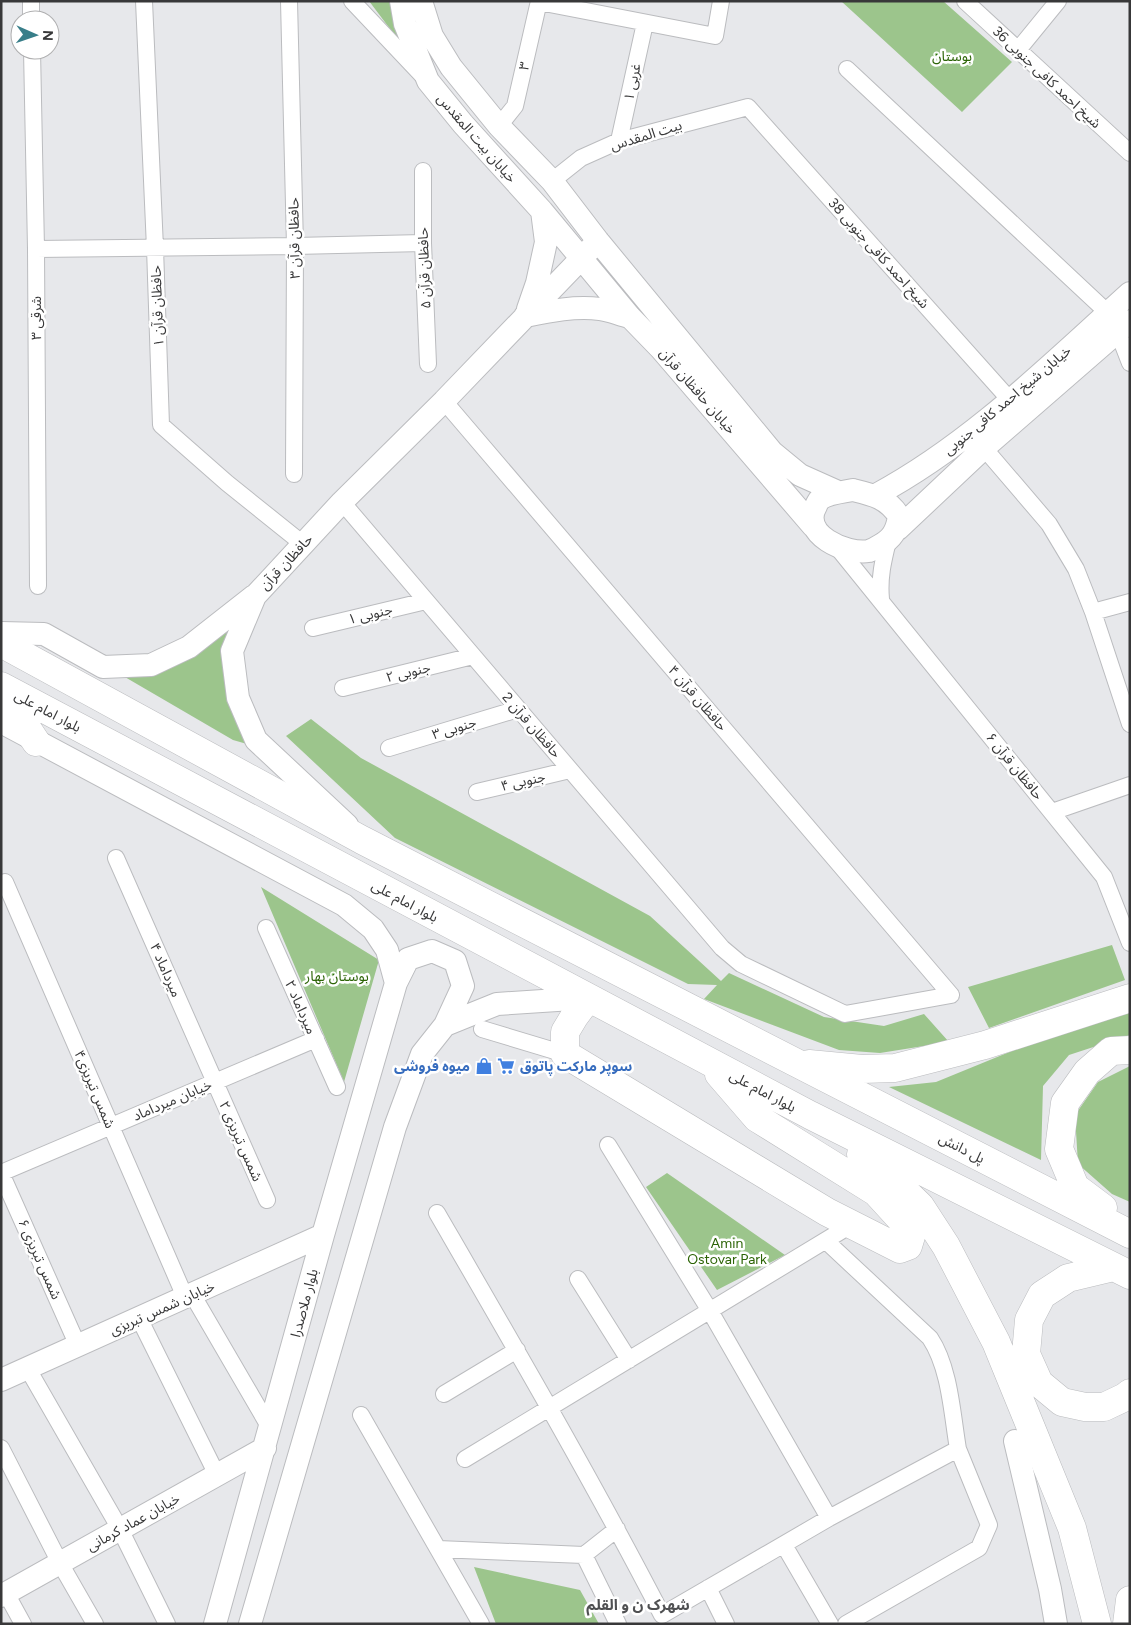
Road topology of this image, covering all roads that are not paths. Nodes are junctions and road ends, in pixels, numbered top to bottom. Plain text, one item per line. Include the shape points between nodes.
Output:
1 (144, 1) edge
2 (288, 1) edge
3 (352, 1) edge
4 (401, 1) edge
5 (421, 1) edge
6 (539, 1) edge
7 (721, 1) edge
8 (965, 1) edge
9 (1058, 1) edge
10 (610, 8) edge
11 (645, 23) junction
12 (1018, 50) junction
13 (32, 60) edge
14 (847, 69) dead end
15 (428, 81) junction
16 (748, 107) joint
17 (499, 126) junction
18 (620, 141) junction
19 (1130, 153) edge
20 (424, 171) dead end
21 (552, 181) junction
22 (542, 211) junction
23 (598, 241) junction
24 (423, 243) junction
25 (295, 246) junction
26 (155, 248) junction
27 (36, 249) junction
28 (581, 258) junction
29 (1130, 293) edge
30 (525, 316) junction
31 (630, 317) junction
32 (1119, 322) edge
33 (1130, 363) edge
34 (428, 364) dead end
35 (1010, 400) junction
36 (444, 401) junction
37 (984, 448) junction
38 (294, 474) dead end
39 (838, 492) junction
40 (876, 495) junction
41 (342, 502) junction
42 (813, 526) junction
43 (893, 535) junction
44 (303, 544) junction
45 (837, 547) junction
46 (38, 586) dead end
47 (255, 596) junction
48 (881, 599) junction
49 (426, 601) junction
50 (1130, 602) edge
51 (1093, 612) junction
52 (313, 628) dead end
53 (1, 633) edge
54 (1, 643) edge
55 (473, 656) junction
56 (1, 688) edge
57 (343, 688) dead end
58 (518, 709) junction
59 (1, 722) edge
60 (1130, 724) edge
61 (36, 742) junction
62 (389, 748) dead end
63 (570, 770) junction
64 (1130, 785) edge
65 (477, 792) dead end
66 (1052, 812) junction
67 (362, 840) junction
68 (116, 858) dead end
69 (5, 882) dead end
70 (266, 928) dead end
71 (1130, 943) edge
72 (396, 983) junction
73 (951, 995) joint
74 (588, 998) junction
75 (1130, 998) edge
76 (445, 1025) junction
77 (482, 1030) dead end
78 (316, 1039) junction
79 (1130, 1050) edge
80 (565, 1054) junction
81 (708, 1062) junction
82 (795, 1062) junction
83 (215, 1082) junction
84 (337, 1087) dead end
85 (810, 1115) junction
86 (111, 1126) junction
87 (608, 1145) dead end
88 (1, 1173) edge
89 (268, 1200) dead end
90 (436, 1213) dead end
91 (851, 1225) junction
92 (1130, 1229) edge
93 (1130, 1234) edge
94 (323, 1235) junction
95 (826, 1241) junction
96 (1122, 1271) edge
97 (578, 1279) dead end
98 (188, 1296) junction
99 (710, 1311) junction
100 (138, 1318) junction
101 (78, 1346) junction
102 (517, 1350) junction
103 (629, 1360) junction
104 (28, 1368) junction
105 (1, 1380) edge
106 (1130, 1393) edge
107 (444, 1394) dead end
108 (550, 1408) junction
109 (361, 1415) dead end
110 (267, 1438) junction
111 (1015, 1441) dead end
112 (1, 1448) edge
113 (958, 1449) junction
114 (465, 1459) dead end
115 (217, 1475) junction
116 (829, 1518) junction
117 (120, 1529) junction
118 (618, 1529) junction
119 (784, 1545) junction
120 (438, 1549) junction
121 (584, 1556) junction
122 (60, 1563) junction
123 (708, 1588) junction
124 (4, 1594) edge
125 (1130, 1600) edge
126 (661, 1619) edge
127 (23, 1624) edge
128 (95, 1624) edge
129 (167, 1624) edge
130 (215, 1624) edge
131 (250, 1624) edge
132 (481, 1624) edge
133 (618, 1624) edge
134 (726, 1624) edge
135 (830, 1624) edge
136 (846, 1624) edge
137 (1056, 1624) edge
138 (1098, 1624) edge
139 (1127, 1624) edge

1 - 26 street, حافظان قرآن ۱
2 - 25 street, حافظان قرآن ۳
3 - 15 street
4 - 15 street, خیابان بیت المقدس via 406,24
5 - 17 street, خیابان بیت المقدس via 432,36 451,67
6 - 10 street
6 - 17 street, ۳ via 515,106
7 - 11 street via 715,36
8 - 12 street, شیخ احمد کافی جنوبی 36
9 - 12 street
10 - 11 street
11 - 18 street, ۱ غربی
12 - 19 street, شیخ احمد کافی جنوبی 36
13 - 27 street, ۳ شرقی
14 - 32 street
15 - 22 street, خیابان بیت المقدس via 462,124
16 - 18 street, بیت المقدس
16 - 35 street, شیخ احمد کافی جنوبی 38
17 - 21 street, خیابان بیت المقدس
18 - 21 street, بیت المقدس via 581,158
20 - 24 street, حافظان قرآن ۵
21 - 23 street, خیابان بیت المقدس
22 - 28 street, خیابان بیت المقدس
22 - 30 street, حافظان قرآن via 546,242 537,283
23 - 28 street, حافظان قرآن
23 - 39 street, خیابان حافظان قرآن via 772,452 800,475
24 - 25 street
24 - 34 street, حافظان قرآن ۵
25 - 26 street
25 - 38 street, حافظان قرآن ۳
26 - 27 street
26 - 44 street, حافظان قرآن ۱ via 161,425
27 - 46 street, ۳ شرقی
28 - 30 street, حافظان قرآن
28 - 31 street, خیابان حافظان قرآن
29 - 32 street, خیابان شیخ احمد کافی جنوبی
30 - 31 street via 579,308 601,309
30 - 36 street, حافظان قرآن
31 - 42 street, خیابان حافظان قرآن
32 - 33 street
32 - 35 street, خیابان شیخ احمد کافی جنوبی
32 - 37 street, خیابان شیخ احمد کافی جنوبی
35 - 40 street, خیابان شیخ احمد کافی جنوبی via 946,451
36 - 41 street, حافظان قرآن
36 - 73 street, حافظان قرآن ۴
37 - 43 street, خیابان شیخ احمد کافی جنوبی
37 - 51 street via 1049,524 1076,570
39 - 40 street via 853,490
39 - 42 street via 820,500 812,511
40 - 43 street via 900,516
41 - 44 street, حافظان قرآن
41 - 49 street, حافظان قرآن 2
42 - 45 street
43 - 45 street via 870,551
43 - 48 street via 882,565
44 - 47 street, حافظان قرآن
45 - 48 street, حافظان قرآن ۶
47 - 53 street via 189,647 151,665 103,667 44,634
47 - 67 street, حافظان قرآن via 232,651 238,698 256,740
48 - 66 street, حافظان قرآن ۶
49 - 52 street, جنوبی ۱
49 - 55 street, حافظان قرآن 2
50 - 51 street
51 - 60 street
54 - 67 highway
55 - 57 street, جنوبی ۲
55 - 58 street, حافظان قرآن 2
56 - 61 highway
56 - 74 highway, بلوار امام علی
58 - 62 street, جنوبی ۳
58 - 63 street, حافظان قرآن 2
59 - 61 street
61 - 72 street via 344,905 373,929 387,950
63 - 65 street, جنوبی ۴
63 - 73 street, حافظان قرآن 2 via 722,948 741,964 845,1014
64 - 66 street
66 - 71 street, حافظان قرآن ۶ via 1104,877
67 - 82 highway
68 - 83 street, میرداماد ۴
69 - 86 street, شمس تیریزی۴
70 - 78 street, میرداماد ۲
72 - 76 street, بلوار ملاصدرا via 408,958 432,951 455,961 463,986
72 - 94 street, بلوار ملاصدرا
74 - 76 street via 497,1004
74 - 80 highway via 565,1032
74 - 81 highway, بلوار امام علی
75 - 82 highway via 985,1045 895,1068 862,1069
76 - 131 street via 422,1054 395,1127
77 - 80 street
78 - 83 street, خیابان میرداماد
78 - 84 street, میرداماد ۲
79 - 92 highway via 1111,1051 1087,1072 1065,1103 1059,1148 1075,1187
80 - 91 highway
81 - 85 highway, بلوار امام علی
81 - 91 highway via 757,1118 876,1192 908,1227 911,1236 908,1246 900,1249
82 - 93 highway, پل دانش
83 - 86 street, خیابان میرداماد
83 - 89 street, شمس تبریزی ۲
85 - 96 highway
85 - 138 highway via 886,1172 920,1206 946,1246 996,1342 1069,1519
86 - 88 street, خیابان میرداماد
86 - 98 street, شمس تیریزی۴
87 - 99 street
88 - 101 street, شمس تبریزی ۶
90 - 102 street
91 - 95 street
94 - 98 street, خیابان شمس تبریزی
94 - 110 street, بلوار ملاصدرا
95 - 99 street
95 - 113 street via 930,1338 944,1369
96 - 106 highway via 1068,1278 1042,1295 1029,1320 1026,1354 1039,1383 1062,1402 1104,1407
97 - 103 street
98 - 100 street, خیابان شمس تبریزی
98 - 110 street, شمس تیریزی۴
99 - 103 street
99 - 116 street
100 - 101 street, خیابان شمس تبریزی
100 - 115 street
101 - 104 street, خیابان شمس تبریزی
102 - 107 street
102 - 108 street
103 - 108 street
104 - 105 street, خیابان شمس تبریزی
104 - 117 street
108 - 114 street
108 - 118 street
109 - 120 street
110 - 115 street, خیابان عماد کرمانی
110 - 130 street, بلوار ملاصدرا
111 - 137 street
112 - 122 street
113 - 116 street
113 - 136 street via 989,1525 979,1548
115 - 117 street, خیابان عماد کرمانی
116 - 119 street
117 - 122 street, خیابان عماد کرمانی
117 - 129 street
118 - 121 street
118 - 126 street
119 - 123 street
119 - 135 street
120 - 121 street
120 - 132 street
121 - 133 street
122 - 124 street, خیابان عماد کرمانی
122 - 128 street
123 - 126 street
123 - 134 street
124 - 127 street
125 - 139 highway

